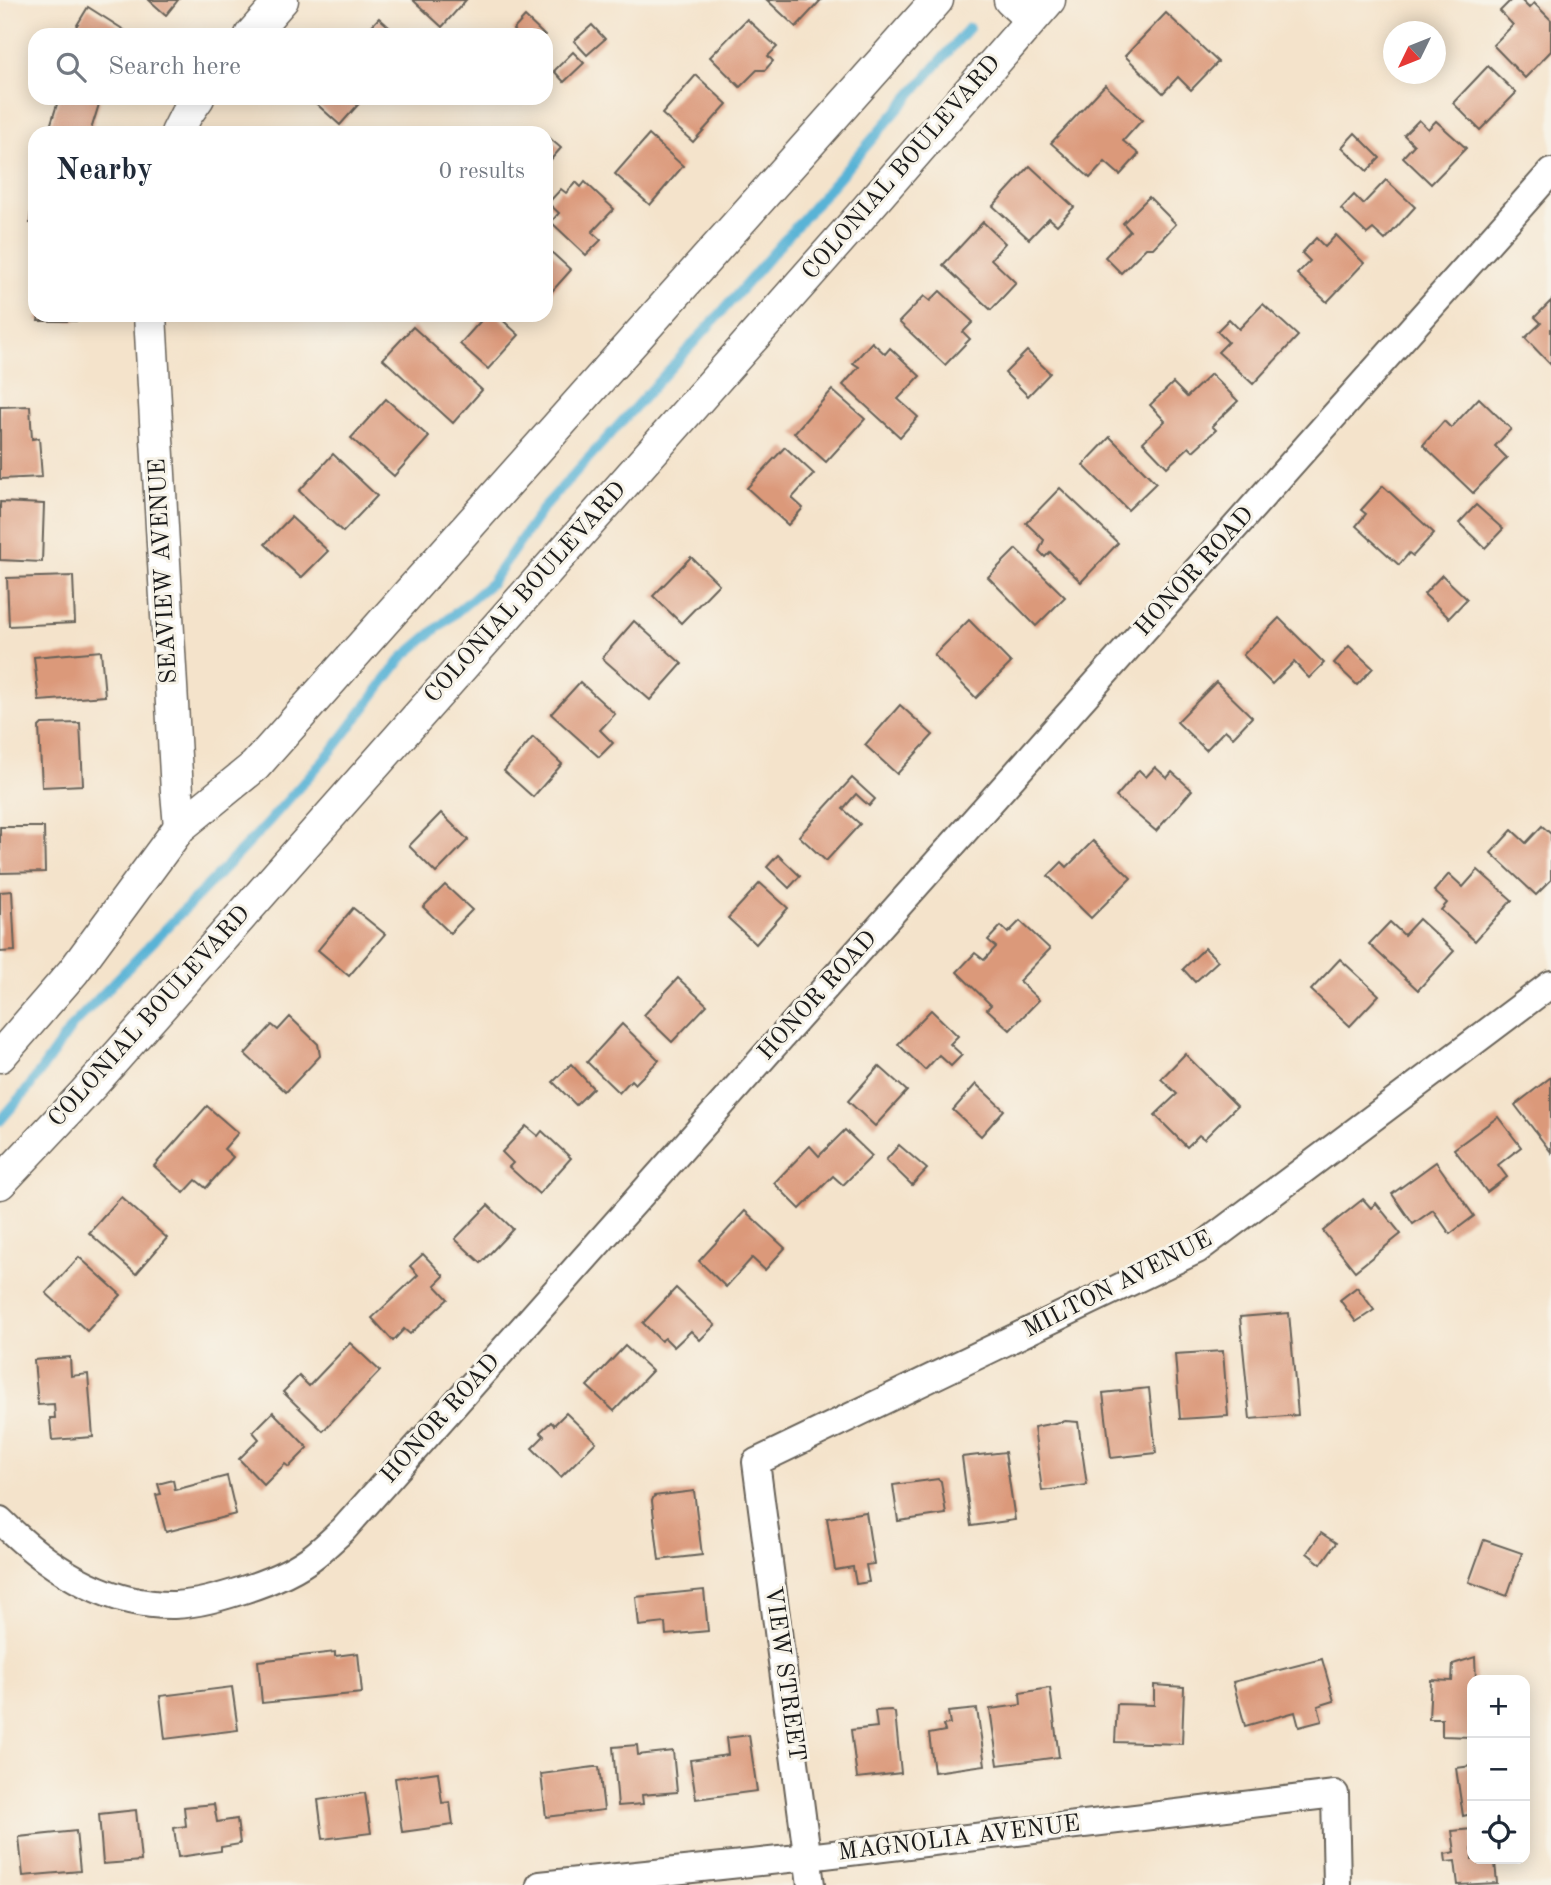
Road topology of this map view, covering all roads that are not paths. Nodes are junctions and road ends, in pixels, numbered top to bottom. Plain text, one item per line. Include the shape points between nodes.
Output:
1 (282, 0) edge
2 (937, 0) edge
3 (1030, 6) edge
4 (257, 28) edge
5 (193, 105) edge
6 (180, 126) edge
7 (1551, 172) edge
8 (150, 322) edge
9 (180, 827) junction
10 (1551, 984) edge
11 (0, 1056) edge
12 (0, 1183) edge
13 (756, 1462) joint
14 (0, 1520) edge
15 (808, 1857) junction
16 (540, 1885) edge
17 (811, 1885) edge
18 (1337, 1885) edge

1 - 4 street
2 - 9 street via 255,766
3 - 12 street, COLONIAL BOULEVARD via 849,229
5 - 6 street
7 - 14 street, HONOR ROAD via 343,1530 314,1555 262,1584 175,1605 126,1599 64,1573
8 - 9 street, SEAVIEW AVENUE
9 - 11 street via 73,972
10 - 13 street, MILTON AVENUE via 1197,1250
13 - 15 street, VIEW STREET
15 - 16 street, MAGNOLIA AVENUE
15 - 17 street, VIEW STREET
15 - 18 street, MAGNOLIA AVENUE via 1335,1794

